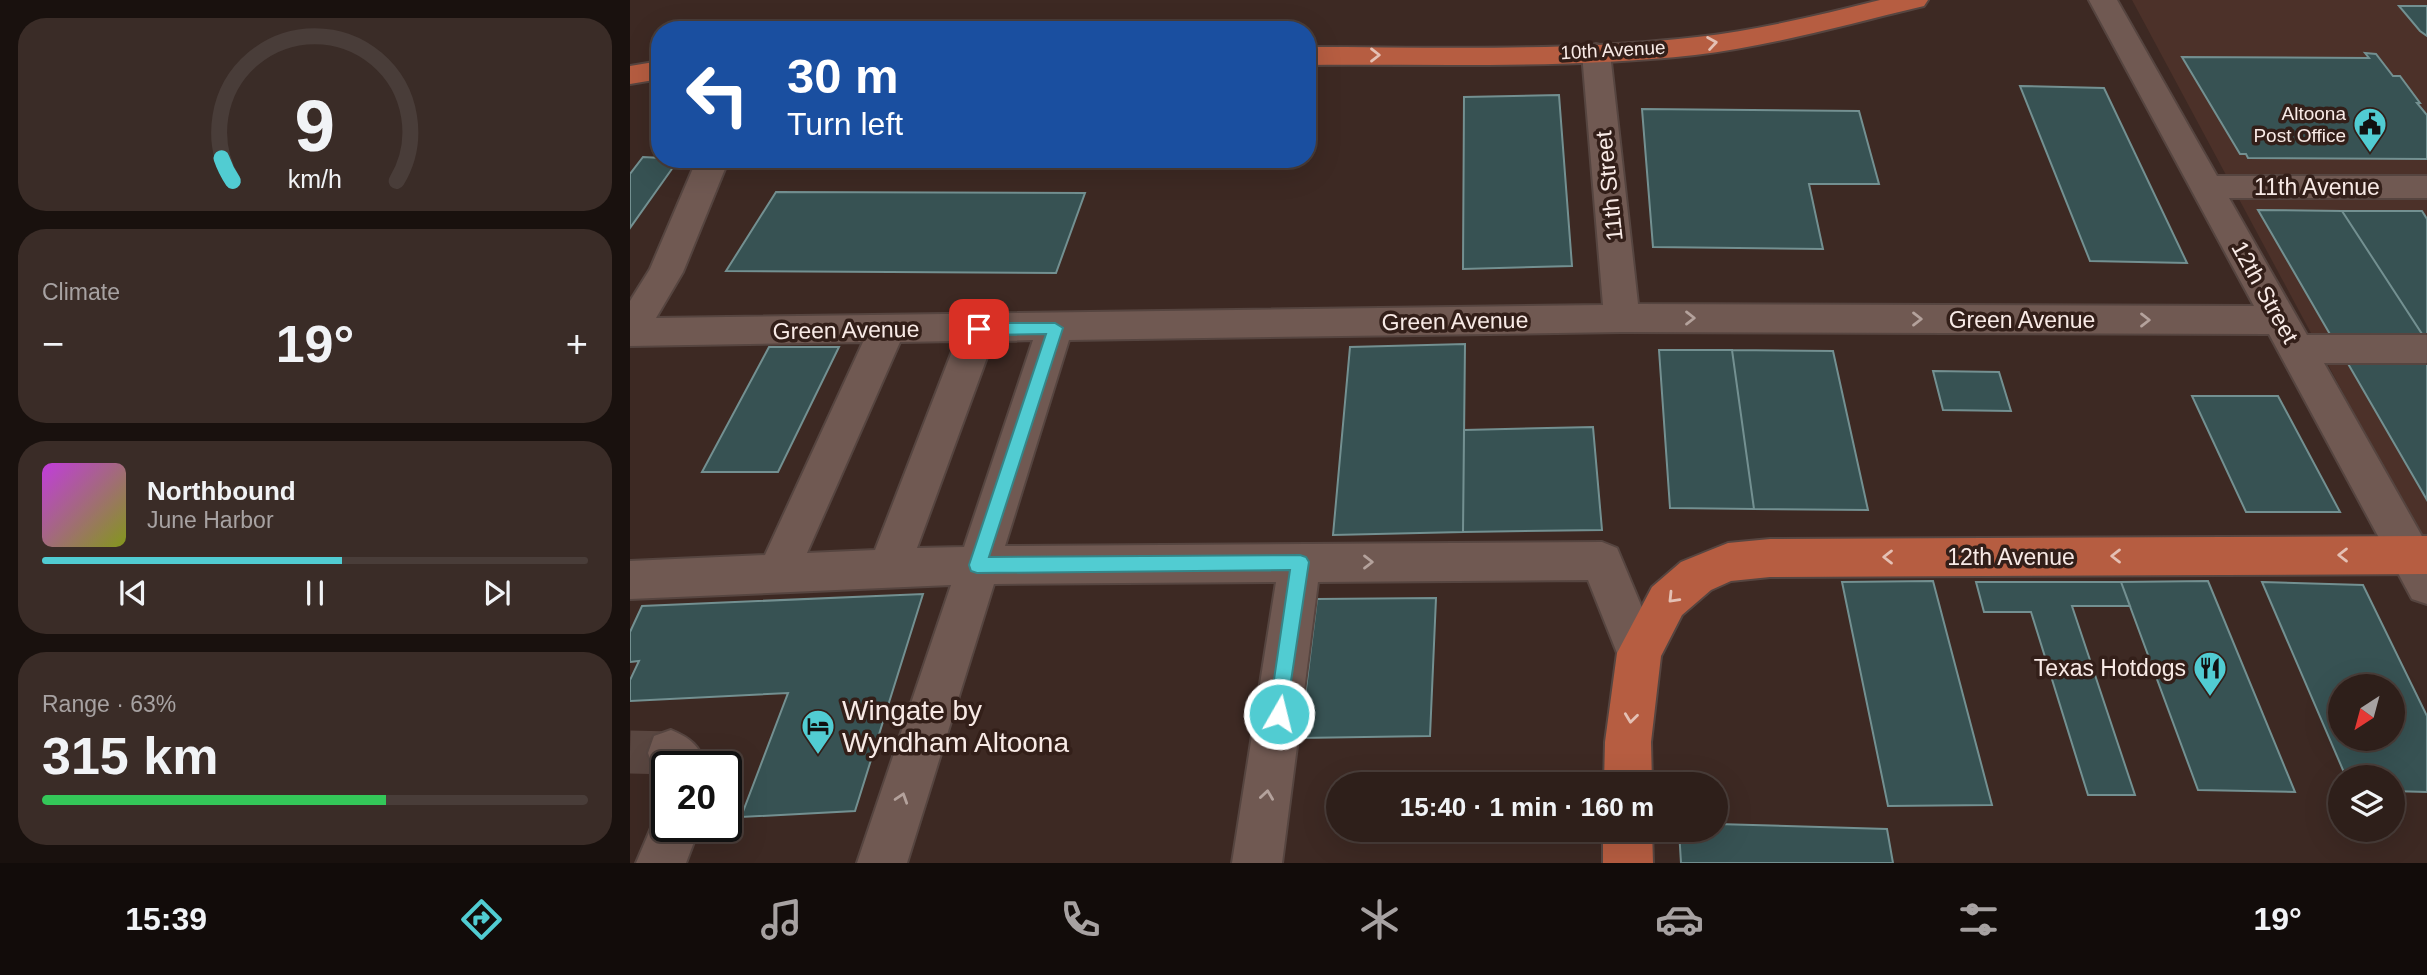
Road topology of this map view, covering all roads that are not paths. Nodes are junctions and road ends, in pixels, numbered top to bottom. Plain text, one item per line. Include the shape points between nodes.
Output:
1 (1914, 0) edge
2 (2103, 0) edge
3 (1595, 53) junction
4 (1316, 56) edge
5 (651, 72) edge
6 (630, 75) edge
7 (709, 168) edge
8 (2207, 187) junction
9 (2427, 187) edge
10 (1622, 318) junction
11 (1055, 328) junction
12 (979, 329) junction
13 (887, 330) junction
14 (630, 332) edge
15 (2288, 335) junction
16 (2427, 349) edge
17 (1300, 562) junction
18 (977, 565) junction
19 (2422, 565) edge
20 (889, 569) junction
21 (777, 574) junction
22 (630, 580) edge
23 (1639, 653) junction
24 (1628, 772) edge
25 (670, 842) edge
26 (1628, 842) edge
27 (661, 863) edge
28 (881, 863) edge
29 (1257, 863) edge
30 (1628, 863) edge

3 -> 1 main road, 10th Avenue via 1696,46 1767,35
2 - 8 street, 12th Street
4 -> 3 main road, 10th Avenue
3 - 10 street, 11th Street
5 - 6 main road
7 - 14 street via 666,272
8 - 9 street, 11th Avenue
8 - 15 street, 12th Street
10 - 11 street, Green Avenue
10 -> 15 street, Green Avenue
11 - 12 street, Green Avenue
11 - 18 street
12 - 13 street, Green Avenue
12 - 20 street
13 - 14 street, Green Avenue
13 - 21 street
15 - 16 street, Green Avenue
15 - 19 street, 12th Street
17 - 18 street
17 -> 23 street via 1602,561
29 -> 17 street
18 - 20 street
28 -> 18 street
19 -> 23 main road, 12th Avenue via 1770,558 1728,562 1696,576 1667,601
20 - 21 street
21 - 22 street
23 -> 24 main road
25 - 27 street
26 - 30 main road

